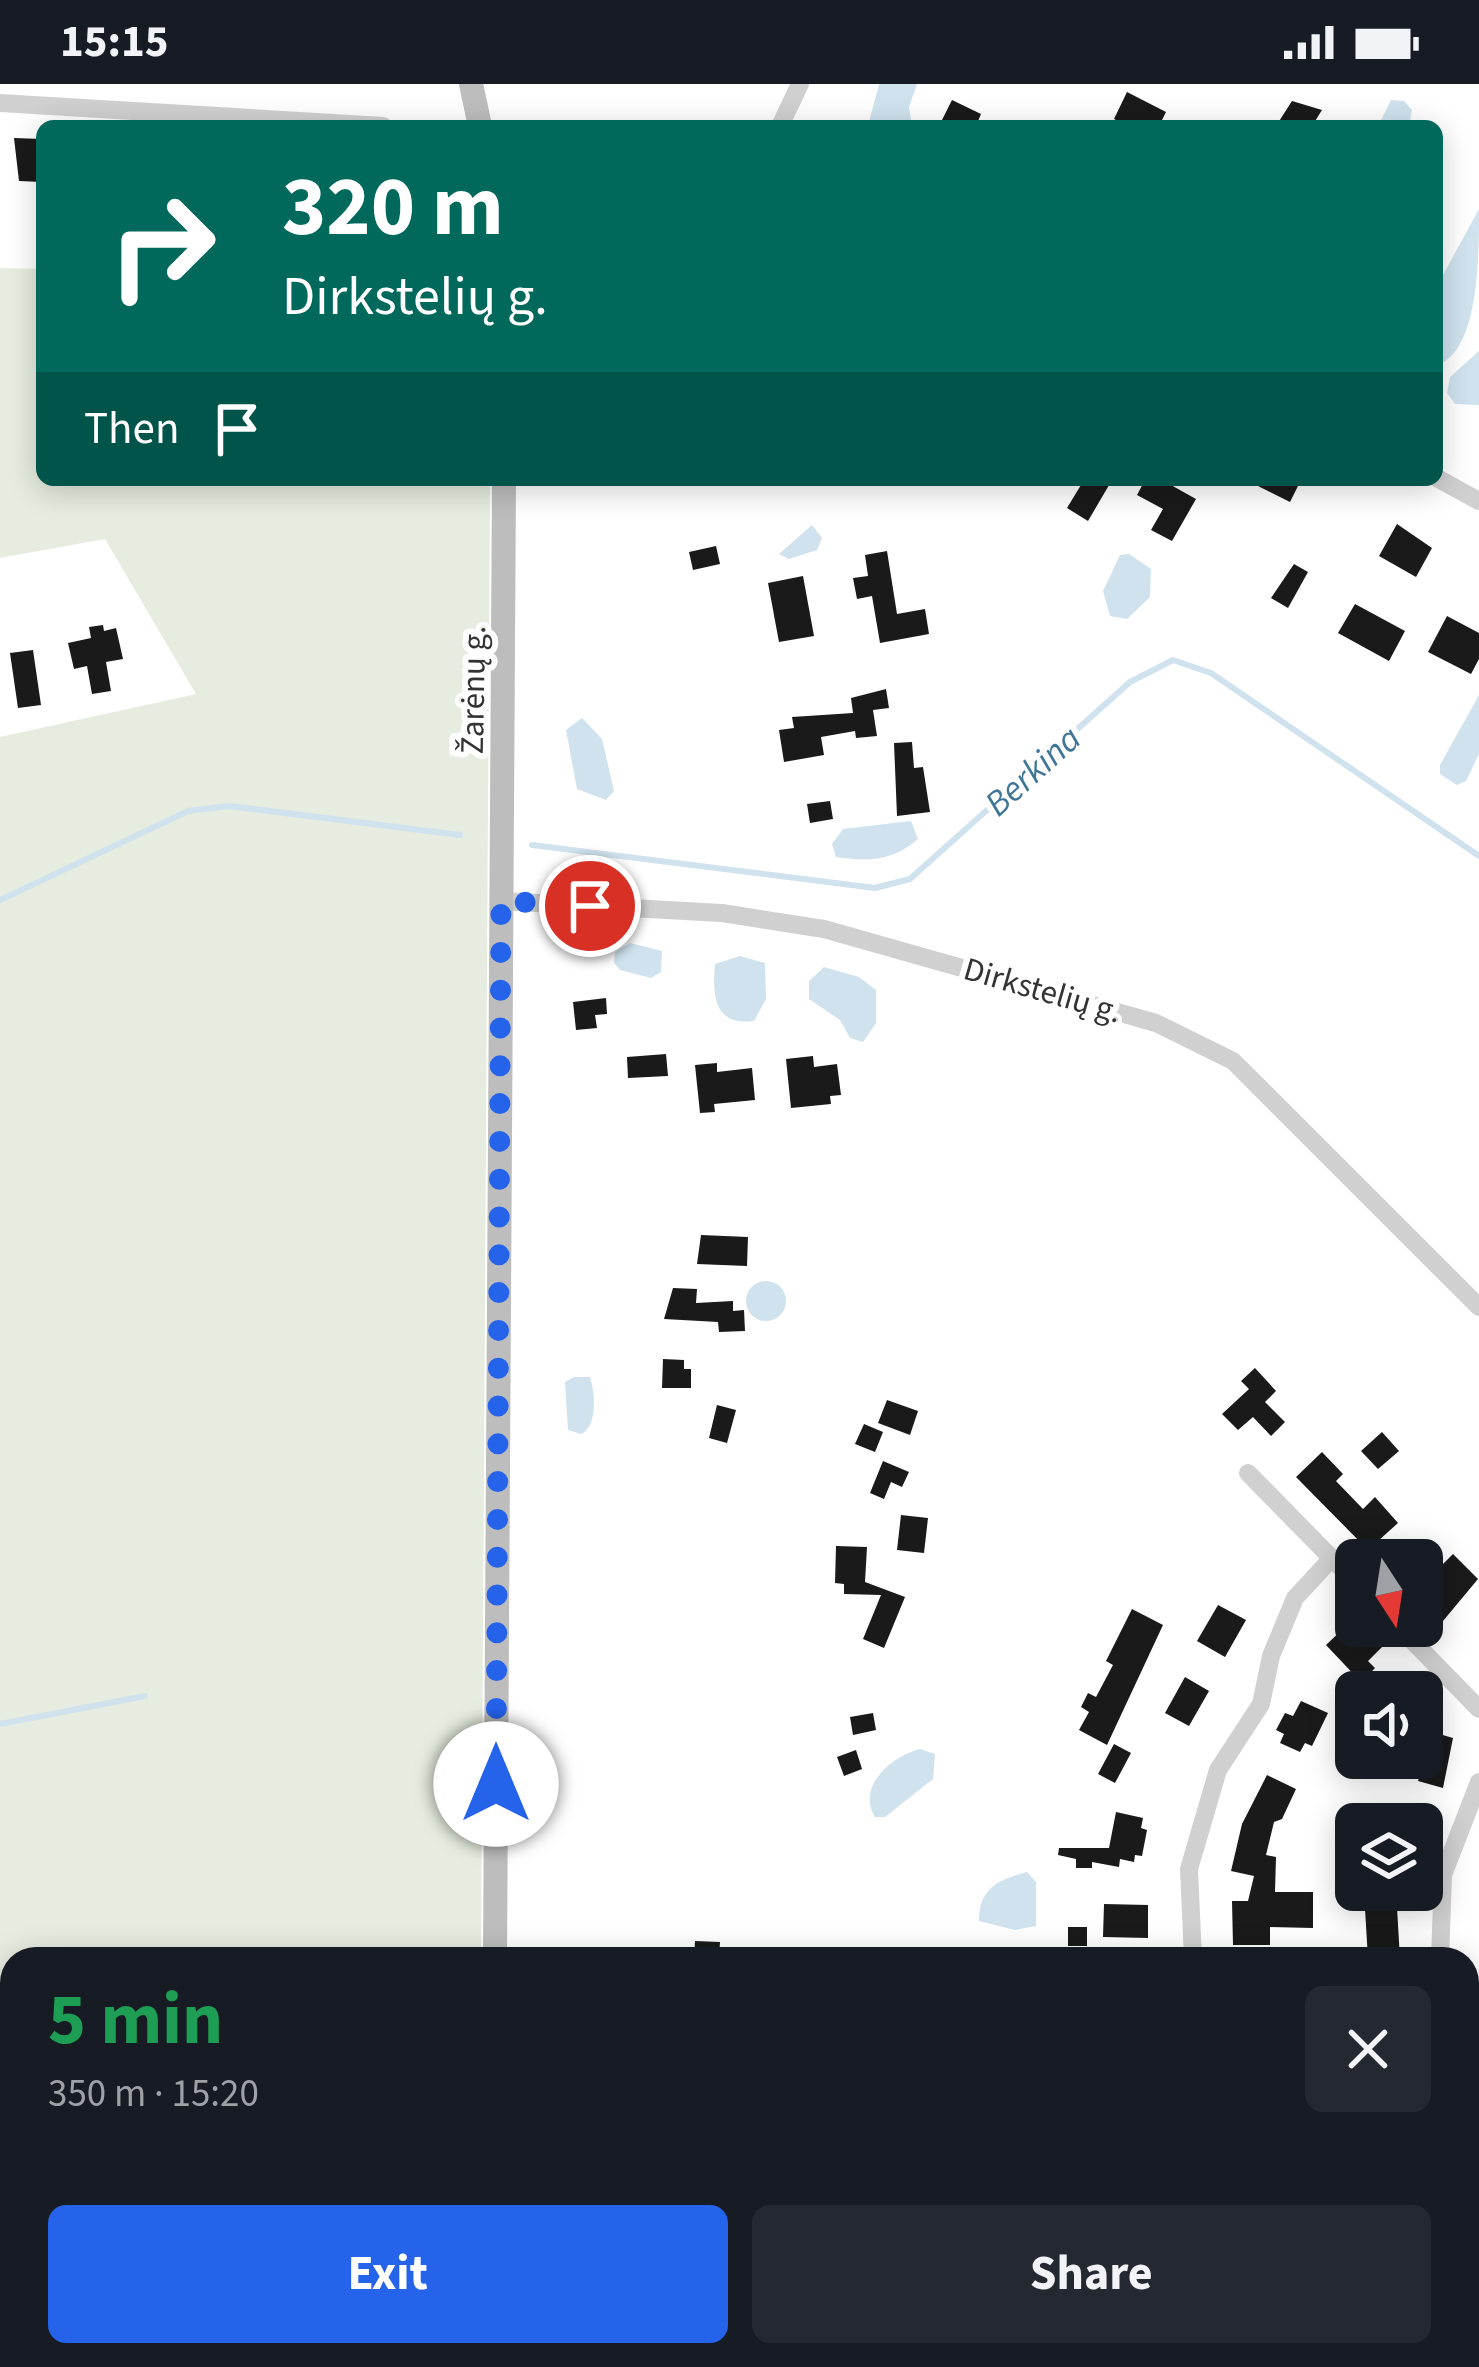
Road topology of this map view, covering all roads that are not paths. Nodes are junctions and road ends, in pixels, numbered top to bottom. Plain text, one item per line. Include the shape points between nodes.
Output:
1 (471, 84) edge
2 (800, 84) edge
3 (0, 104) edge
4 (279, 120) edge
5 (474, 120) edge
6 (783, 120) edge
7 (1443, 481) edge
8 (504, 486) edge
9 (1479, 501) edge
10 (501, 901) junction
11 (1479, 1307) edge
12 (1248, 1473) dead end
13 (1332, 1558) junction
14 (1335, 1561) edge
15 (1418, 1647) edge
16 (1479, 1709) edge
17 (1479, 1782) edge
18 (495, 1947) edge
19 (1192, 1947) edge
20 (1440, 1947) edge

1 - 5 main road
2 - 6 street
3 - 4 street
7 - 9 street
8 - 10 main road, Žarėnų g.
10 - 11 street, Dirkstelių g. via 722,913 824,929 1156,1023 1233,1061
10 - 18 main road, Žarėnų g.
12 - 13 street
13 - 14 street
13 - 19 street via 1295,1598 1270,1656 1262,1704 1218,1770 1189,1869
15 - 16 street
17 - 20 street via 1443,1875

